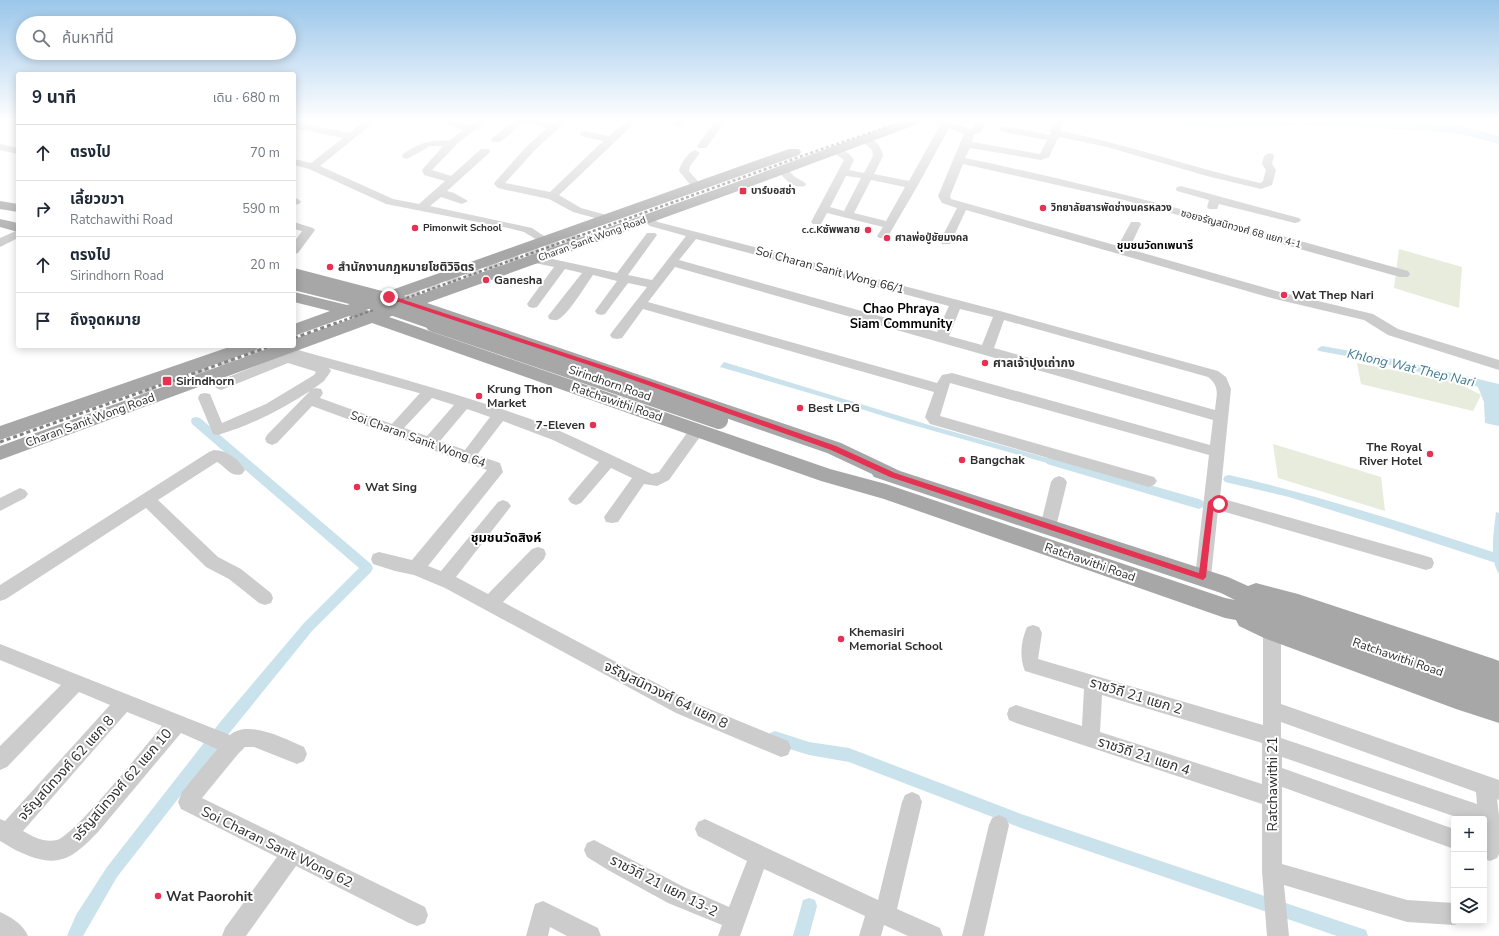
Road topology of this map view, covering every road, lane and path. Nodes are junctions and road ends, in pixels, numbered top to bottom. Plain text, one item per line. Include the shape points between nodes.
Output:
1 (297, 163) edge
2 (319, 163) edge
3 (434, 163) edge
4 (473, 163) edge
5 (518, 163) edge
6 (586, 163) edge
7 (688, 163) edge
8 (769, 163) edge
9 (776, 163) edge
10 (803, 163) edge
11 (848, 163) edge
12 (874, 163) edge
13 (924, 163) edge
14 (959, 163) edge
15 (973, 163) edge
16 (1171, 163) edge
17 (1267, 163) edge
18 (314, 167) junction
19 (783, 170) junction
20 (844, 172) junction
21 (868, 177) junction
22 (454, 180) junction
23 (801, 184) dead end
24 (912, 185) junction
25 (697, 186) junction
26 (1181, 189) dead end
27 (439, 193) junction
28 (552, 196) junction
29 (1215, 199) junction
30 (462, 201) dead end
31 (0, 205) edge
32 (963, 206) junction
33 (16, 208) edge
34 (422, 208) junction
35 (0, 209) edge
36 (823, 209) junction
37 (16, 213) edge
38 (847, 215) junction
39 (0, 218) edge
40 (606, 218) junction
41 (647, 219) junction
42 (1209, 220) junction
43 (1295, 220) dead end
44 (16, 222) edge
45 (817, 222) dead end
46 (0, 223) edge
47 (1135, 224) dead end
48 (296, 225) edge
49 (890, 225) junction
50 (16, 227) edge
51 (16, 234) edge
52 (693, 234) junction
53 (651, 235) dead end
54 (577, 236) tunnel mouth
55 (883, 236) dead end
56 (544, 240) junction
57 (946, 241) dead end
58 (0, 243) edge
59 (296, 247) edge
60 (1122, 251) junction
61 (497, 257) junction
62 (534, 259) junction
63 (672, 262) junction
64 (515, 266) junction
65 (561, 266) junction
66 (590, 271) junction
67 (296, 274) edge
68 (1404, 274) dead end
69 (623, 278) junction
70 (296, 283) edge
71 (655, 285) junction
72 (298, 296) edge
73 (389, 297) junction
74 (410, 303) junction
75 (533, 304) dead end
76 (640, 304) junction
77 (956, 304) junction
78 (348, 311) junction
79 (601, 311) dead end
80 (554, 316) dead end
81 (1000, 316) junction
82 (372, 317) junction
83 (310, 325) junction
84 (296, 329) edge
85 (617, 335) dead end
86 (941, 338) junction
87 (296, 345) edge
88 (246, 348) edge
89 (288, 348) edge
90 (293, 348) edge
91 (986, 351) junction
92 (341, 365) junction
93 (1499, 365) edge
94 (176, 379) junction
95 (213, 387) junction
96 (941, 389) junction
97 (429, 392) junction
98 (310, 400) junction
99 (464, 403) junction
100 (500, 415) junction
101 (1221, 417) junction
102 (710, 426) junction
103 (398, 427) dead end
104 (0, 433) edge
105 (0, 439) edge
106 (272, 439) dead end
107 (432, 440) dead end
108 (0, 445) edge
109 (471, 452) dead end
110 (1217, 452) junction
111 (0, 453) edge
112 (609, 460) junction
113 (237, 470) dead end
114 (642, 476) junction
115 (1149, 481) dead end
116 (1059, 482) dead end
117 (889, 483) junction
118 (20, 494) dead end
119 (147, 499) junction
120 (576, 499) dead end
121 (1211, 502) junction
122 (0, 505) edge
123 (503, 506) dead end
124 (612, 517) dead end
125 (1048, 527) junction
126 (538, 554) dead end
127 (379, 558) dead end
128 (1426, 563) dead end
129 (416, 568) junction
130 (1203, 577) junction
131 (444, 580) junction
132 (1228, 586) junction
133 (0, 594) edge
134 (265, 598) dead end
135 (490, 604) junction
136 (1225, 608) junction
137 (1297, 622) junction
138 (1272, 631) junction
139 (1033, 633) dead end
140 (0, 652) edge
141 (1453, 656) junction
142 (1499, 672) edge
143 (76, 682) junction
144 (1094, 684) junction
145 (1499, 691) edge
146 (1450, 696) junction
147 (124, 702) junction
148 (1272, 710) junction
149 (1499, 712) edge
150 (1016, 714) dead end
151 (177, 722) junction
152 (1090, 738) junction
153 (1272, 740) junction
154 (221, 741) junction
155 (781, 748) dead end
156 (297, 754) dead end
157 (0, 760) edge
158 (1272, 774) junction
159 (1492, 788) edge
160 (1272, 797) junction
161 (912, 802) dead end
162 (1488, 818) junction
163 (999, 825) dead end
164 (705, 829) dead end
165 (4, 831) edge
166 (1451, 837) edge
167 (594, 850) dead end
168 (1487, 850) edge
169 (292, 854) junction
170 (759, 856) junction
171 (1272, 872) junction
172 (881, 912) junction
173 (1451, 913) edge
174 (417, 916) dead end
175 (0, 923) edge
176 (732, 928) edge
177 (17, 936) edge
178 (233, 936) edge
179 (537, 936) edge
180 (590, 936) edge
181 (870, 936) edge
182 (932, 936) edge
183 (973, 936) edge
184 (1278, 936) edge

1 - 18 street
2 - 18 street
3 - 22 street via 427,172
4 - 22 street
5 - 28 street via 499,184
6 - 28 street
7 - 25 street via 684,171
8 - 25 main road, Charan Sanit Wong Road
9 - 54 main road, Charan Sanit Wong Road
10 - 19 main road, Charan Sanit Wong Road
11 - 20 street
12 - 21 street
13 - 24 street
14 - 32 street via 944,198
15 - 42 street, ซอยจรัญสนิทวงศ์ 68 แยก 4-1 via 1040,176
16 - 17 street via 1261,186 1268,183 1271,170
18 - 34 street via 383,200
19 - 23 street via 792,180
19 - 41 main road, Charan Sanit Wong Road
20 - 21 street
20 - 36 street
21 - 24 street
21 - 38 street
22 - 27 street
24 - 49 street
25 - 40 main road, Charan Sanit Wong Road
26 - 29 street
27 - 30 street
27 - 34 street
28 - 40 street via 577,210
29 - 42 street
29 - 43 street
31 - 33 main road
32 - 57 street
32 - 60 street
34 - 56 street via 509,225 528,230
35 - 37 main road
36 - 38 street
36 - 45 street
38 - 49 street
39 - 44 main road
40 - 56 main road, Charan Sanit Wong Road
41 - 52 street, Soi Charan Sanit Wong 66/1 via 654,224
41 - 62 main road, Charan Sanit Wong Road
42 - 68 street, ซอยจรัญสนิทวงศ์ 68 แยก 4-1
46 - 50 main road
47 - 60 street
48 - 59 street via 309,230
49 - 55 street
51 - 58 street
52 - 63 street
52 - 77 street, Soi Charan Sanit Wong 66/1
53 - 69 street
56 - 61 main road, Charan Sanit Wong Road
60 - 93 street via 1279,296 1368,317 1393,332
61 - 64 main road via 493,262 495,266
61 - 73 main road, Charan Sanit Wong Road
62 - 64 main road, Charan Sanit Wong Road
62 - 65 street
63 - 71 street
63 - 86 street
64 - 74 main road, Charan Sanit Wong Road
65 - 66 street
65 - 75 street
66 - 69 street
66 - 80 street
67 - 73 main road
69 - 71 street
69 - 79 street
70 - 102 main road, Sirindhorn Road, bridge via 382,305
71 - 76 street
72 - 78 main road
72 - 83 main road via 318,304 320,308 319,314
72 - 102 main road, Sirindhorn Road via 375,312
73 - 74 main road
73 - 78 main road, Charan Sanit Wong Road
74 - 82 main road, Charan Sanit Wong Road
74 - 117 main road, Ratchawithi Road via 834,448
76 - 85 street
76 - 96 street
77 - 81 street, Soi Charan Sanit Wong 66/1
77 - 86 street
78 - 82 main road, Ratchawithi Road
78 - 83 main road, Charan Sanit Wong Road
81 - 91 street
81 - 101 street, Soi Charan Sanit Wong 66/1 via 1212,374 1221,380 1224,389
82 - 87 main road, Charan Sanit Wong Road
82 - 102 main road, Ratchawithi Road
83 - 84 main road, Charan Sanit Wong Road
86 - 91 street
88 - 94 main road, Charan Sanit Wong Road
89 - 95 main road, Charan Sanit Wong Road
90 - 92 street
91 - 101 street
92 - 97 street
92 - 98 street
94 - 95 main road, Charan Sanit Wong Road
94 - 104 main road, Charan Sanit Wong Road
94 - 111 main road, Charan Sanit Wong Road
95 - 95 street via 218,430 262,413 320,378 324,371 287,358
96 - 110 street via 947,378 952,378
96 - 115 street via 932,417 935,420
97 - 99 street
97 - 103 street
98 - 106 street
98 - 129 street, Soi Charan Sanit Wong 64 via 495,467 495,472
99 - 100 street
99 - 107 street
100 - 109 street
100 - 112 street via 558,436
101 - 110 street
102 - 114 street via 661,479 650,480
102 - 117 main road, Ratchawithi Road via 828,467
105 - 108 main road, Charan Sanit Wong Road via 139,392
110 - 121 street
112 - 114 street
112 - 120 street
113 - 119 street via 221,456 214,456
114 - 124 street
116 - 125 street
117 - 125 main road, Ratchawithi Road
117 - 136 main road, Ratchawithi Road
118 - 122 street
119 - 133 street
119 - 134 street via 212,562 235,574
121 - 128 street
121 - 130 street
123 - 131 street
125 - 130 main road, Ratchawithi Road
126 - 135 street
127 - 129 street
129 - 131 street
130 - 132 main road, Ratchawithi Road
131 - 135 street
132 - 137 main road, Ratchawithi Road
132 - 141 main road via 1298,603
135 - 155 street, จรัญสนิทวงศ์ 64 แยก 8 via 683,707
136 - 137 main road, Ratchawithi Road
136 - 138 main road
137 - 145 main road, Ratchawithi Road, bridge
138 - 146 main road
138 - 148 street, Ratchawithi 21
139 - 144 street, ราชวิถี 21 แยก 2 via 1028,658 1031,665
140 - 143 street
141 - 142 main road
141 - 146 main road via 1472,665 1484,684 1482,690 1473,697
143 - 147 street
143 - 157 street
144 - 152 street
144 - 153 street, ราชวิถี 21 แยก 2
146 - 149 main road
147 - 151 street
147 - 165 street, จรัญสนิทวงศ์ 62 แยก 8
148 - 153 street, Ratchawithi 21
148 - 159 street
150 - 152 street, ราชวิถี 21 แยก 4
151 - 154 street
151 - 165 street, จรัญสนิทวงศ์ 62 แยก 10 via 91,824 61,850 36,848
152 - 160 street, ราชวิถี 21 แยก 4
153 - 158 street, Ratchawithi 21
153 - 162 street, ราชวิถี 21 แยก 2
154 - 156 street via 254,738
154 - 169 street, Soi Charan Sanit Wong 62 via 188,802
158 - 160 street, Ratchawithi 21
158 - 166 street
159 - 162 street
160 - 171 street, Ratchawithi 21
161 - 172 street
162 - 168 street via 1492,836 1490,851
163 - 183 street
164 - 170 street
167 - 176 street, ราชวิถี 21 แยก 13-2
169 - 174 street, Soi Charan Sanit Wong 62
169 - 178 street
170 - 172 street
170 - 176 street
171 - 173 street via 1407,911
171 - 184 street, Ratchawithi 21
172 - 181 street
172 - 182 street
175 - 177 street
179 - 180 street via 543,912

